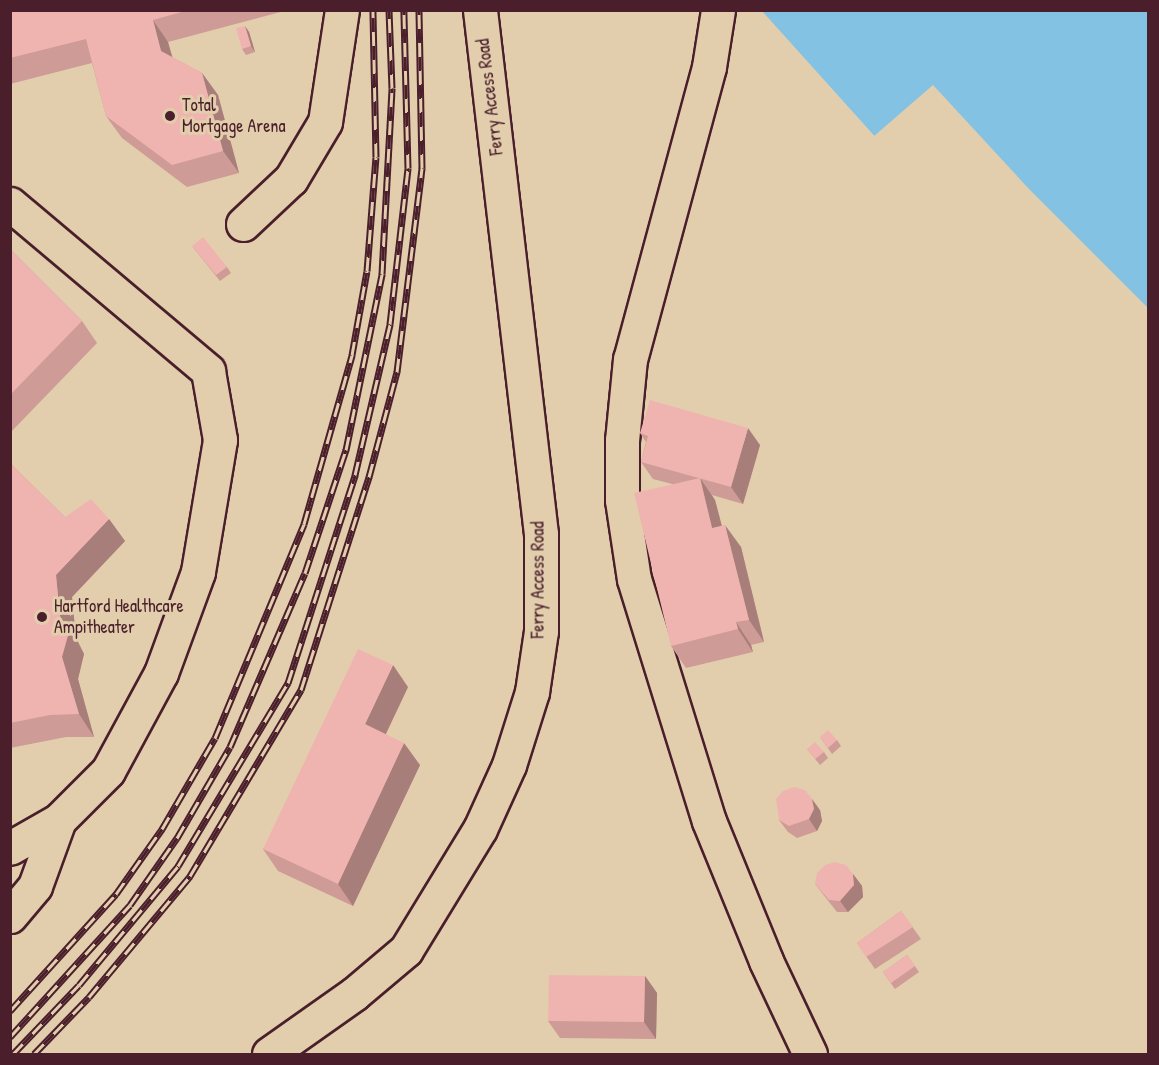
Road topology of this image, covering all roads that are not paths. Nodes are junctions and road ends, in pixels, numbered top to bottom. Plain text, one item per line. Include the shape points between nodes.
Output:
1 (342, 10) edge
2 (480, 10) edge
3 (718, 10) edge
4 (10, 204) edge
5 (243, 224) dead end
6 (59, 820) junction
7 (10, 848) edge
8 (10, 916) edge
9 (269, 1054) edge
10 (810, 1054) edge

1 - 5 street via 325,122 291,179
2 - 9 street, Ferry Access Road via 541,534 541,631 532,692 509,765 480,829 406,950 354,994
3 - 10 street via 709,67 630,359 622,440 622,500 634,579 709,821 766,961
4 - 6 street via 208,371 220,440 198,572 162,673 108,771
6 - 7 street
6 - 8 street via 35,886

